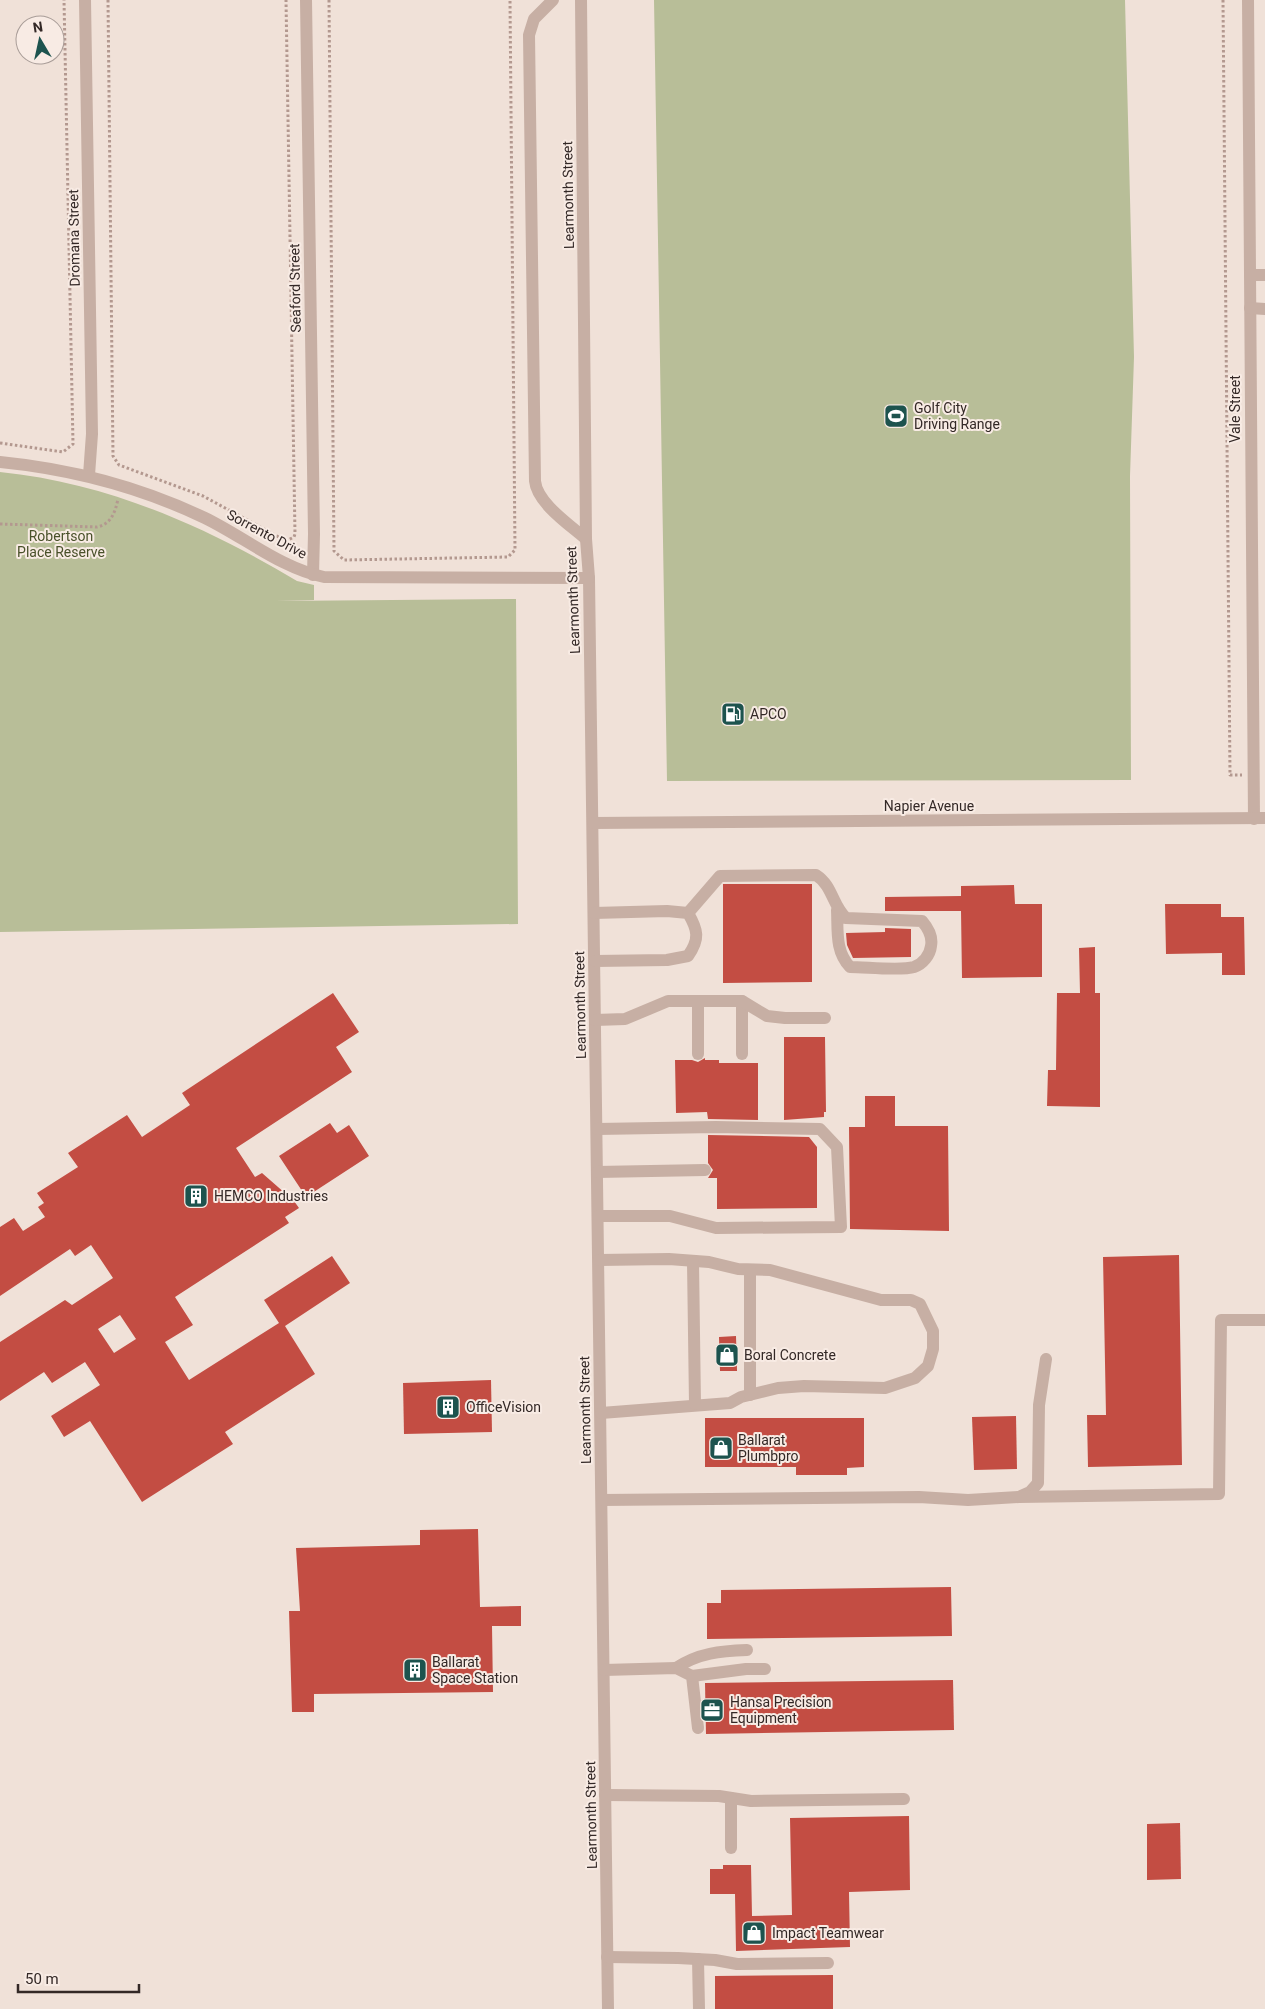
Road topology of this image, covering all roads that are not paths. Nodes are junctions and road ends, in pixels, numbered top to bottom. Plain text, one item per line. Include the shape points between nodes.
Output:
1 (86, 0) edge
2 (306, 0) edge
3 (553, 0) edge
4 (581, 0) edge
5 (1248, 0) edge
6 (1250, 275) junction
7 (1265, 275) edge
8 (1250, 308) junction
9 (1265, 309) edge
10 (0, 462) edge
11 (89, 476) junction
12 (586, 539) junction
13 (313, 575) junction
14 (589, 578) junction
15 (1259, 818) edge
16 (593, 823) junction
17 (837, 910) junction
18 (688, 913) junction
19 (594, 914) junction
20 (595, 961) junction
21 (698, 1001) junction
22 (742, 1001) junction
23 (825, 1018) dead end
24 (596, 1020) junction
25 (698, 1054) dead end
26 (742, 1054) dead end
27 (597, 1129) junction
28 (705, 1170) dead end
29 (597, 1172) junction
30 (598, 1216) junction
31 (598, 1260) junction
32 (693, 1262) junction
33 (750, 1270) junction
34 (1265, 1320) edge
35 (1046, 1359) dead end
36 (750, 1395) junction
37 (695, 1404) junction
38 (600, 1413) junction
39 (1019, 1496) junction
40 (602, 1500) junction
41 (747, 1650) dead end
42 (676, 1668) junction
43 (765, 1669) dead end
44 (604, 1670) junction
45 (692, 1676) junction
46 (698, 1728) dead end
47 (605, 1795) junction
48 (730, 1798) junction
49 (904, 1799) dead end
50 (731, 1848) dead end
51 (608, 1957) junction
52 (698, 1959) junction
53 (828, 1963) dead end
54 (608, 2009) edge
55 (699, 2009) edge

1 - 11 street, Dromana Street via 92,434
2 - 13 street, Seaford Street
3 - 12 street via 534,19 529,35 535,481 543,500
4 - 12 street, Learmonth Street
5 - 6 street, Vale Street
6 - 7 street
6 - 8 street, Vale Street
8 - 9 street
8 - 15 street, Vale Street via 1253,774
10 - 11 street, Sorrento Drive
11 - 13 street, Sorrento Drive via 191,512
12 - 14 street, Learmonth Street
13 - 14 street, Sorrento Drive via 344,579
14 - 16 street, Learmonth Street
15 - 16 street, Napier Avenue
16 - 19 street, Learmonth Street
17 - 17 street via 846,918 863,921 922,922 931,936 929,954 914,967 850,967 838,947
17 - 18 street via 834,895 824,880 816,875 720,876
18 - 19 street
18 - 20 street via 695,926 697,945 688,956 667,960
19 - 20 street, Learmonth Street
20 - 24 street, Learmonth Street
21 - 22 street
21 - 24 street via 668,1001 625,1019
21 - 25 street
22 - 23 street via 768,1016
22 - 26 street
24 - 27 street, Learmonth Street
27 - 29 street, Learmonth Street
27 - 30 street via 820,1129 837,1147 841,1227 716,1228 670,1216
28 - 29 street
29 - 30 street, Learmonth Street
30 - 31 street, Learmonth Street
31 - 32 street via 644,1258
31 - 38 street, Learmonth Street
32 - 33 street
32 - 37 street
33 - 36 street
33 - 36 street via 770,1270 881,1300 911,1300 920,1304 933,1331 934,1350 928,1366 915,1378 885,1388 804,1386
34 - 39 street via 1221,1320 1220,1494
35 - 39 street via 1040,1404 1038,1483 1030,1492
36 - 37 street via 730,1403
37 - 38 street via 627,1413
38 - 40 street, Learmonth Street
39 - 40 street via 968,1500 919,1496
40 - 44 street, Learmonth Street
41 - 42 street via 718,1651 691,1658
42 - 44 street
42 - 45 street
43 - 45 street via 746,1668
44 - 47 street, Learmonth Street
45 - 46 street
47 - 48 street
47 - 51 street, Learmonth Street
48 - 49 street via 751,1801
48 - 50 street
51 - 52 street
51 - 54 street, Learmonth Street
52 - 53 street via 737,1964
52 - 55 street

